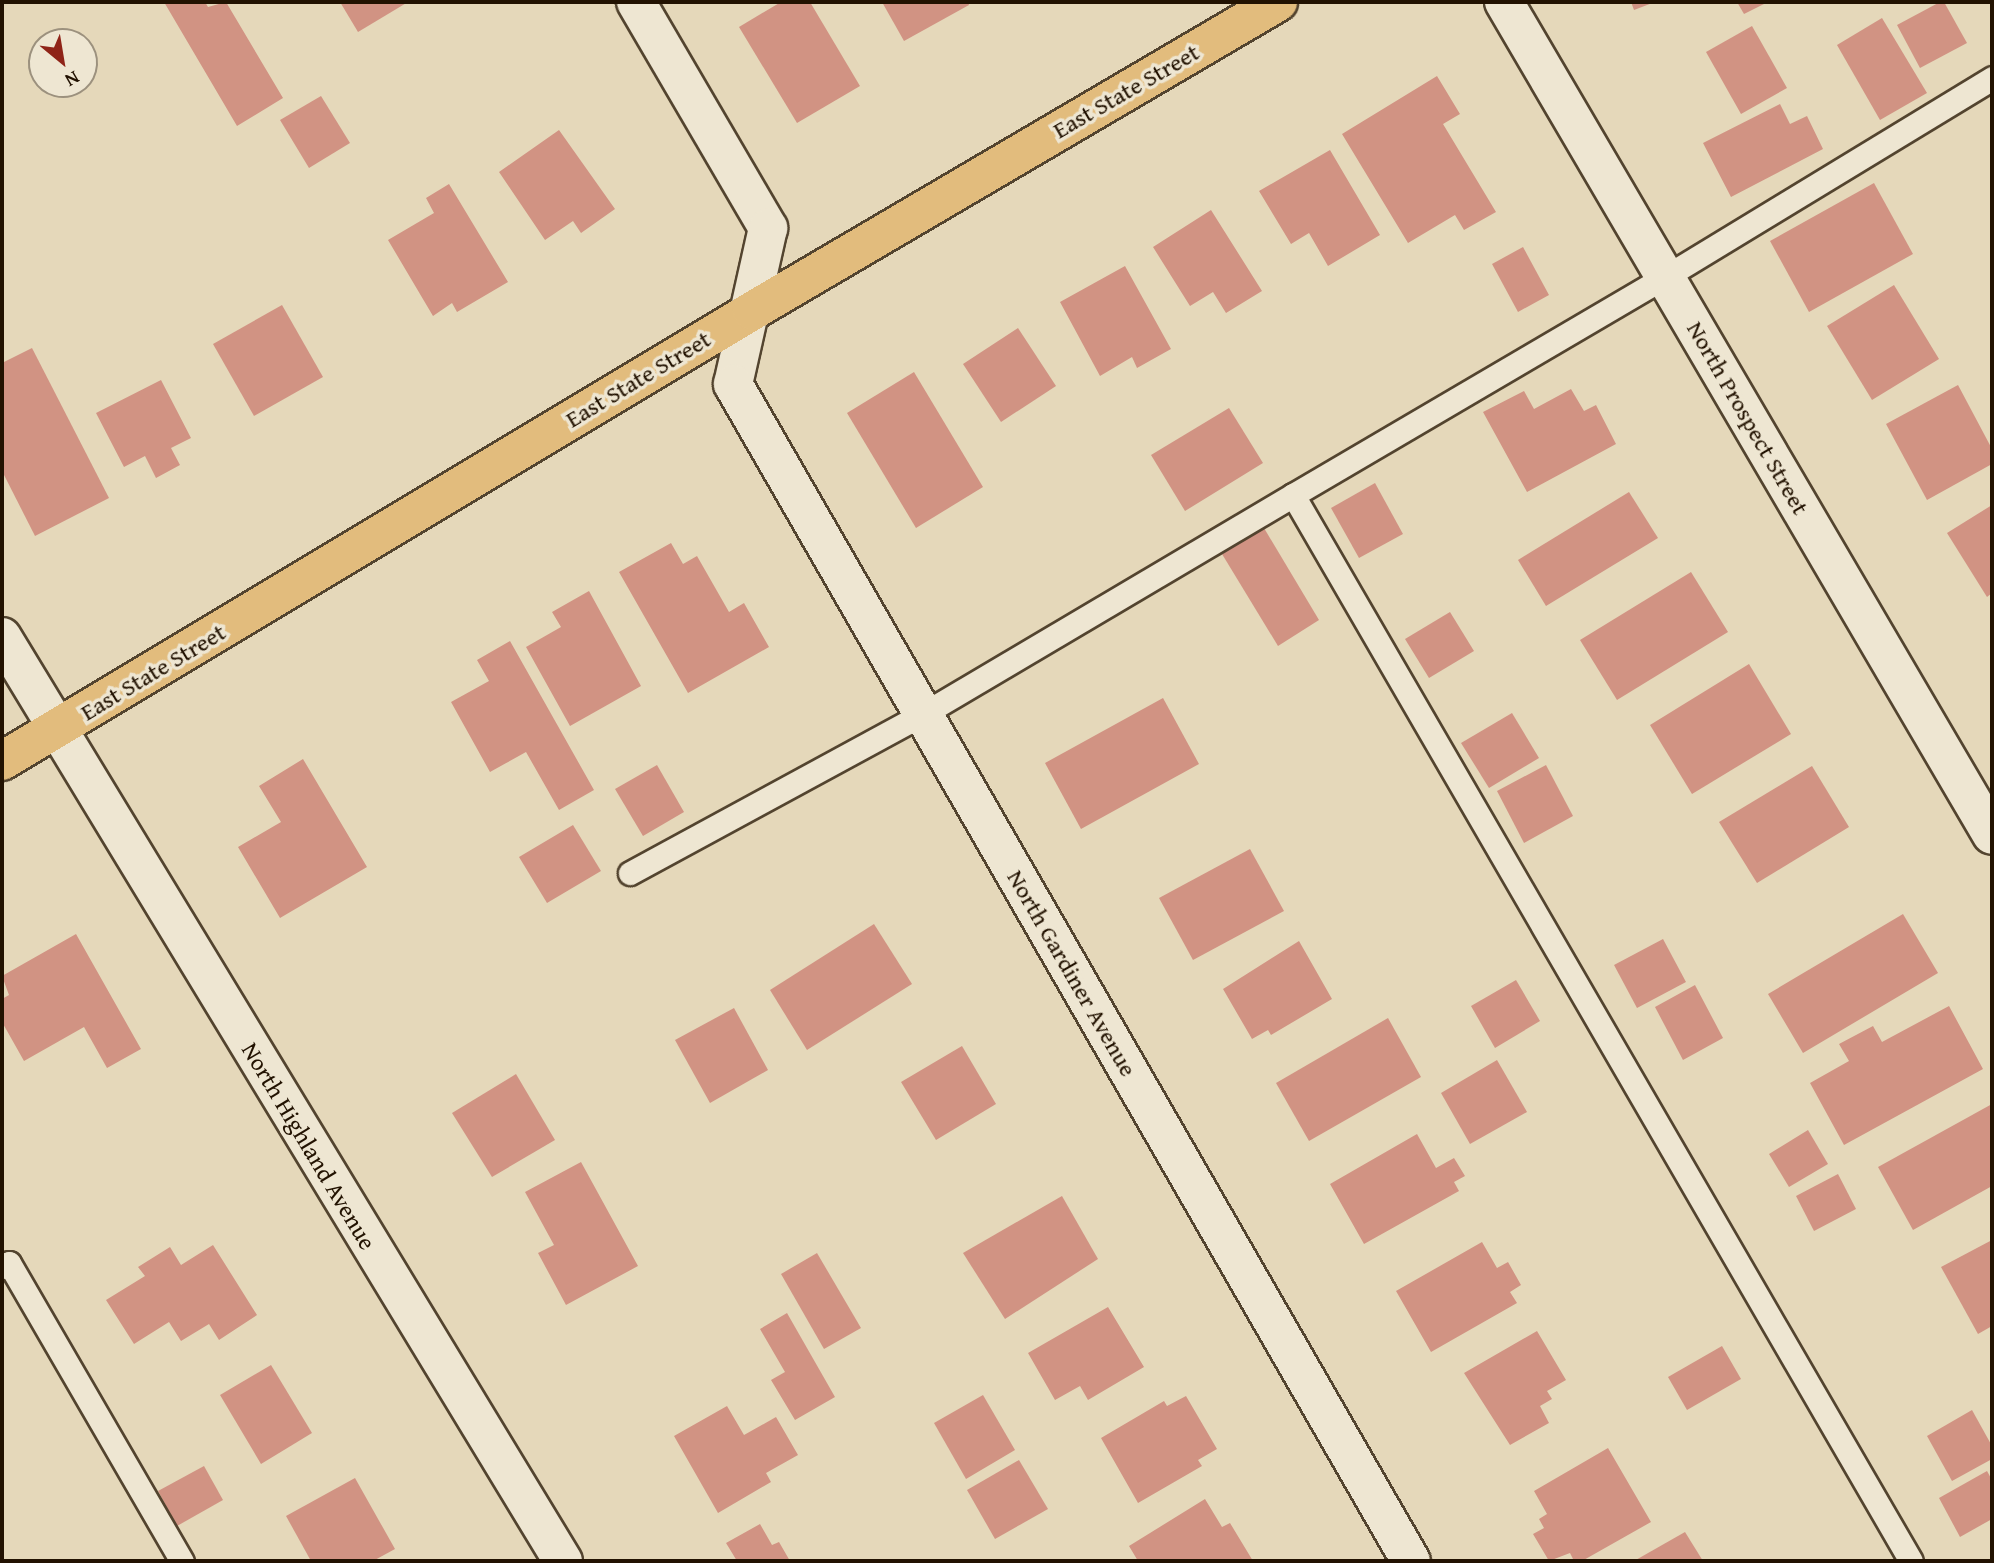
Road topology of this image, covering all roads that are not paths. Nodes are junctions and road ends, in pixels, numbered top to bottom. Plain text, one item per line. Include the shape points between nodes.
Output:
1 (636, 2) edge
2 (1278, 2) edge
3 (1504, 2) edge
4 (1992, 78) edge
5 (1665, 277) junction
6 (752, 311) junction
7 (1293, 495) junction
8 (2, 637) edge
9 (923, 714) junction
10 (55, 730) junction
11 (2, 761) edge
12 (1992, 835) edge
13 (630, 873) dead end
14 (2, 1267) edge
15 (182, 1561) edge
16 (563, 1561) edge
17 (1412, 1561) edge
18 (1911, 1561) edge

1 - 6 street via 768,228
2 - 6 main road, East State Street
3 - 5 street, North Prospect Street
4 - 5 lane
5 - 7 lane
5 - 12 street, North Prospect Street
6 - 9 street, North Gardiner Avenue via 733,384
6 - 10 main road, East State Street
7 - 9 lane
7 - 18 lane
8 - 10 street, North Highland Avenue
9 - 13 lane
9 - 17 street, North Gardiner Avenue
10 - 11 main road, East State Street
10 - 16 street, North Highland Avenue
14 - 15 lane via 9,1263

